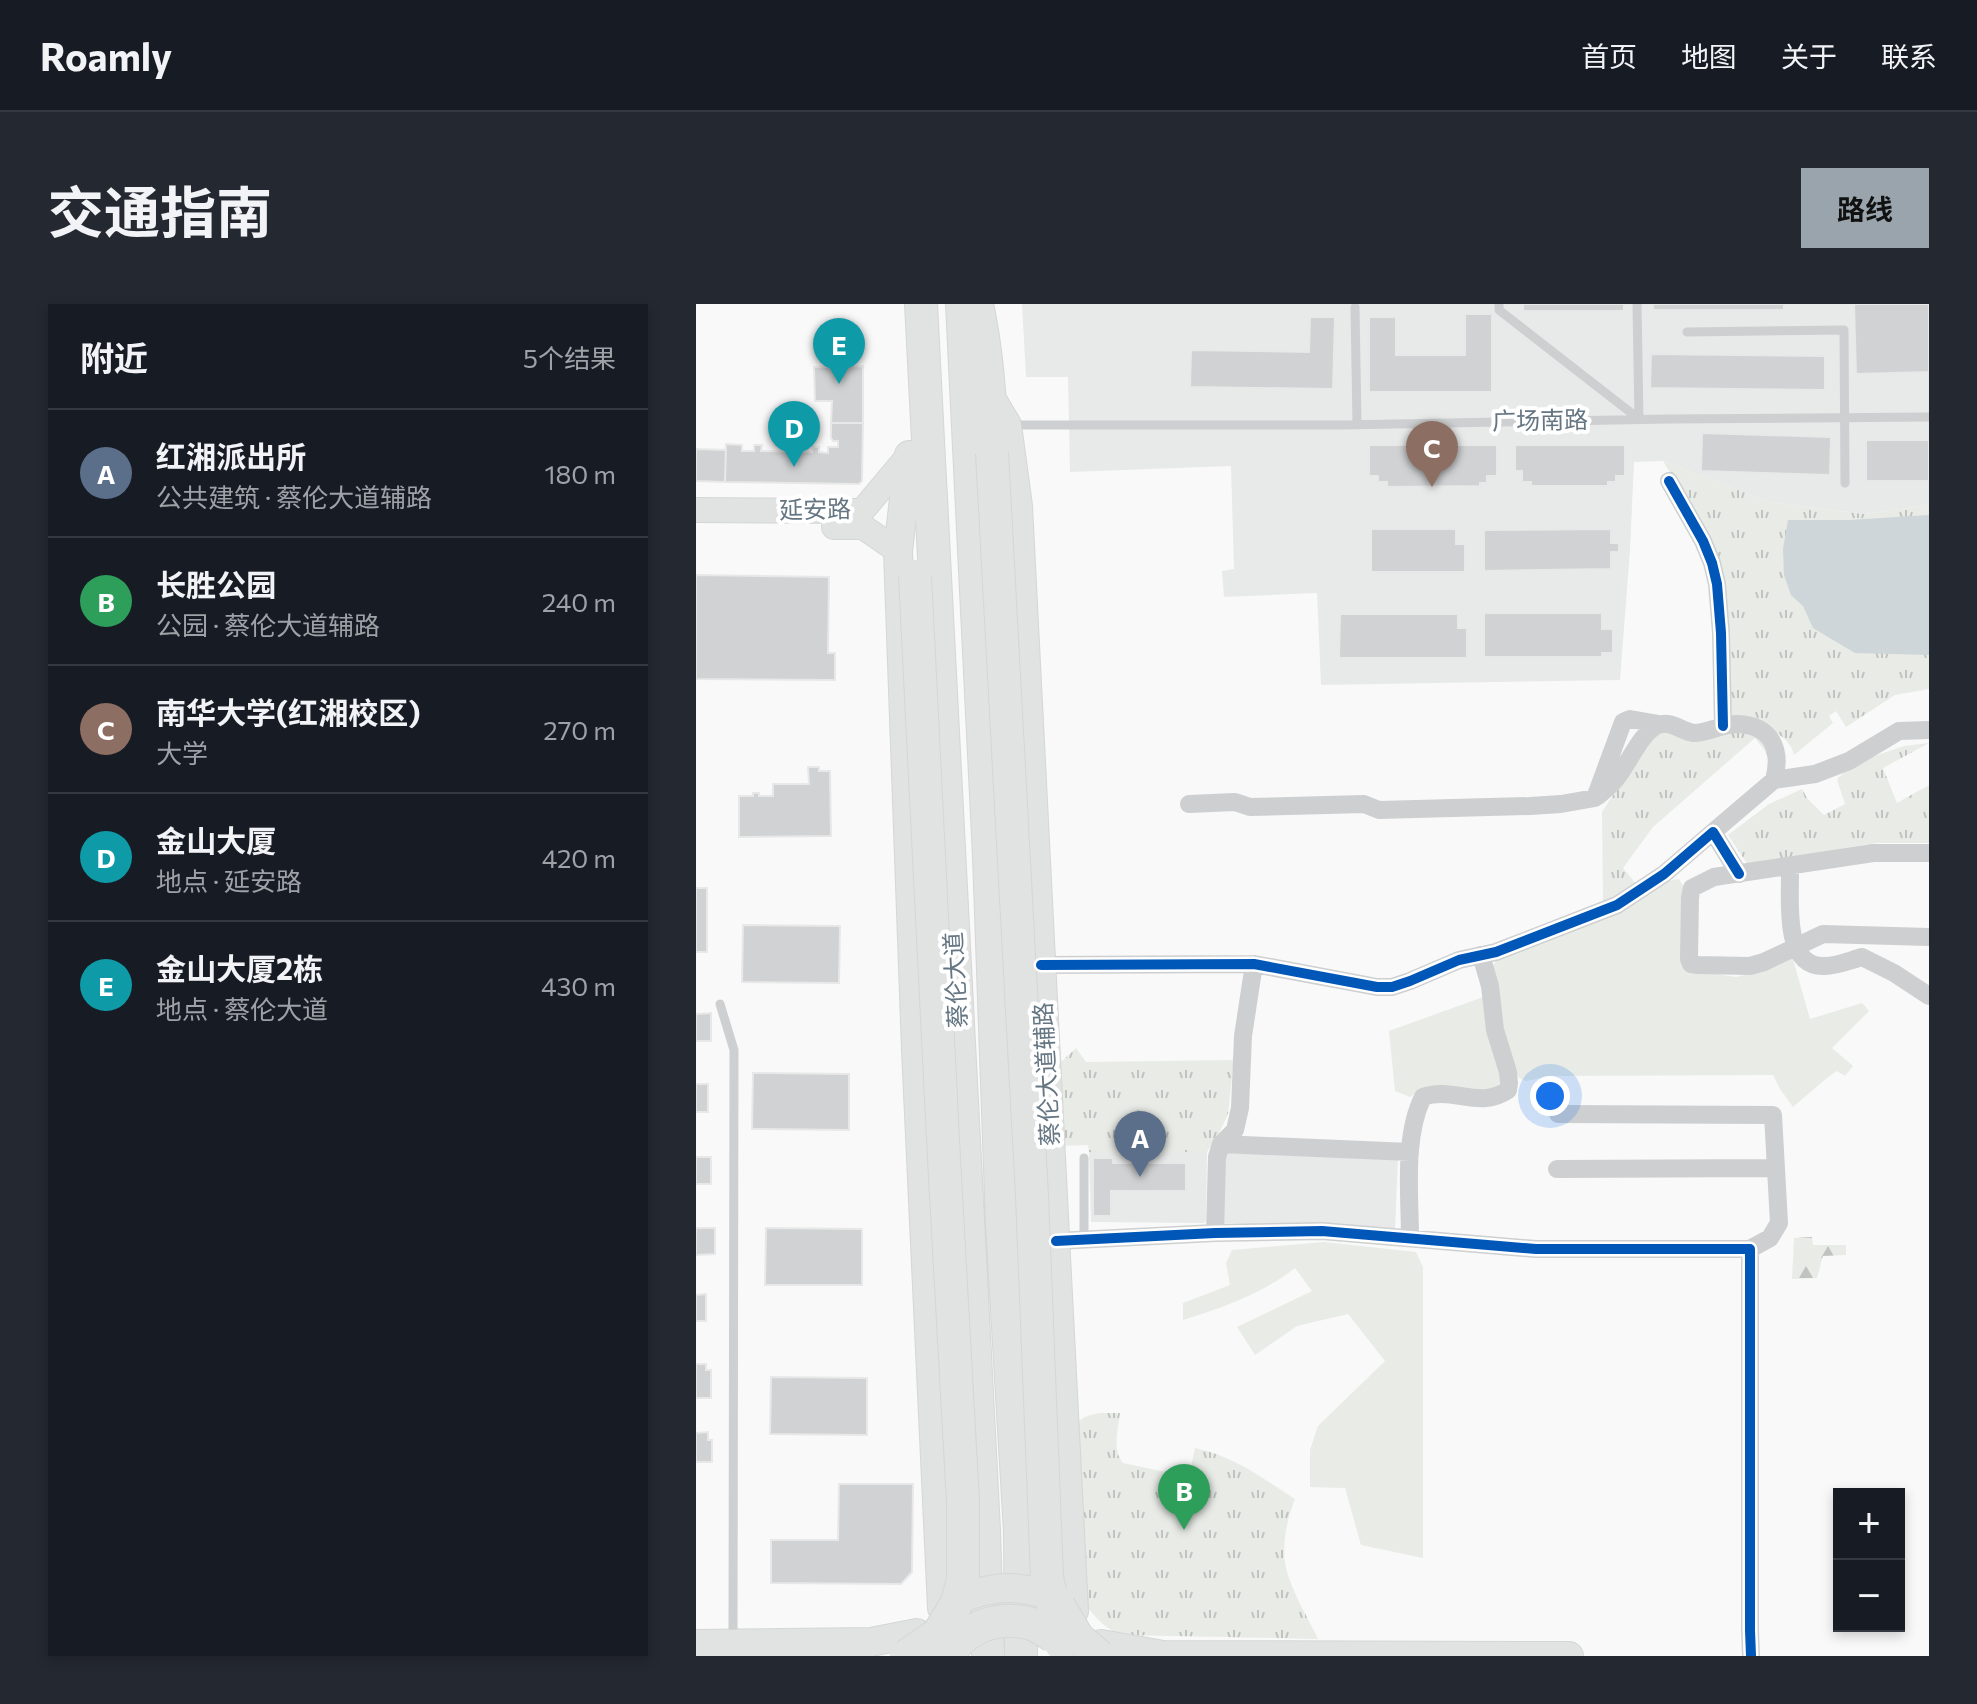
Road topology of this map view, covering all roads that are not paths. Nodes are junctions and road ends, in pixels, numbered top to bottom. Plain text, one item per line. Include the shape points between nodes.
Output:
1 (903, 304) edge
2 (921, 304) edge
3 (962, 304) edge
4 (977, 304) edge
5 (1499, 304) edge
6 (1637, 304) edge
7 (1355, 307) dead end
8 (1687, 332) dead end
9 (1929, 417) edge
10 (1844, 418) junction
11 (1639, 419) junction
12 (1357, 424) junction
13 (997, 425) junction
14 (909, 455) junction
15 (1669, 481) dead end
16 (1845, 483) dead end
17 (696, 510) edge
18 (696, 526) edge
19 (907, 564) junction
20 (1659, 724) junction
21 (1723, 726) junction
22 (1929, 730) edge
23 (1774, 780) junction
24 (1595, 798) junction
25 (1189, 804) dead end
26 (1713, 832) junction
27 (1929, 853) edge
28 (1790, 866) junction
29 (1739, 874) junction
30 (1929, 937) edge
31 (1796, 947) junction
32 (1481, 955) junction
33 (1254, 964) junction
34 (1041, 965) junction
35 (1929, 996) edge
36 (720, 1004) dead end
37 (1558, 1114) dead end
38 (1221, 1144) junction
39 (1410, 1152) junction
40 (1084, 1158) dead end
41 (1776, 1168) junction
42 (1557, 1169) dead end
43 (1215, 1233) junction
44 (1410, 1238) junction
45 (1084, 1239) junction
46 (1056, 1241) junction
47 (1750, 1249) junction
48 (954, 1596) junction
49 (1060, 1596) junction
50 (696, 1644) edge
51 (733, 1644) junction
52 (969, 1648) edge
53 (912, 1650) edge
54 (1087, 1652) edge
55 (1021, 1656) edge
56 (1569, 1656) edge
57 (1751, 1656) edge

1 - 14 highway
2 - 52 highway, 蔡伦大道 via 984,1530
3 - 55 highway, 蔡伦大道 via 1020,1532
4 - 13 highway
5 - 11 lane via 1499,310
6 - 11 lane
7 - 12 lane
8 - 10 lane via 1844,330
9 - 10 lane, 广场南路
10 - 11 lane, 广场南路
10 - 16 lane
11 - 12 lane, 广场南路
12 - 13 lane, 广场南路
13 - 34 main road, 蔡伦大道辅路 via 1018,506
13 - 49 highway, bridge via 1032,1196
14 - 17 main road, 延安路 via 862,511
14 - 19 highway
15 - 21 street via 1703,541 1717,584
18 - 19 main road, 延安路 via 863,527
19 - 48 highway, bridge via 963,1502
20 - 21 street via 1693,733
20 - 24 street
20 - 24 street via 1623,722
21 - 23 street via 1759,729 1771,738 1776,750
22 - 23 street via 1899,731 1849,761 1815,774
23 - 26 street
24 - 25 street via 1530,806 1379,810 1364,804
26 - 29 street
26 - 32 street via 1617,905
27 - 28 street via 1873,853
28 - 29 street
28 - 31 street
29 - 31 street via 1714,877 1692,888 1691,964 1750,966
30 - 31 street via 1823,934
31 - 35 street via 1799,957 1811,964 1862,957
32 - 33 street via 1392,987
32 - 39 street via 1508,1090 1485,1099 1445,1093 1423,1097
33 - 34 street
33 - 38 street via 1240,1108 1235,1130
34 - 46 main road, 蔡伦大道辅路
36 - 51 lane via 734,1050
37 - 41 street via 1773,1115
38 - 39 street
38 - 43 street
39 - 44 street
40 - 45 lane
41 - 42 street
41 - 47 street via 1779,1223 1770,1238
43 - 44 street via 1322,1231
43 - 45 street
44 - 47 street via 1536,1249
45 - 46 street
46 - 49 main road, 蔡伦大道辅路
47 - 57 street
48 - 49 highway, bridge via 976,1604 1032,1603
48 - 53 highway, bridge via 957,1603 938,1634
49 - 54 highway, bridge
49 - 54 main road via 1097,1637
50 - 51 main road
51 - 53 main road via 871,1642
52 - 53 highway, bridge
52 - 54 highway, bridge via 990,1623 1013,1620 1035,1625
54 - 56 main road

